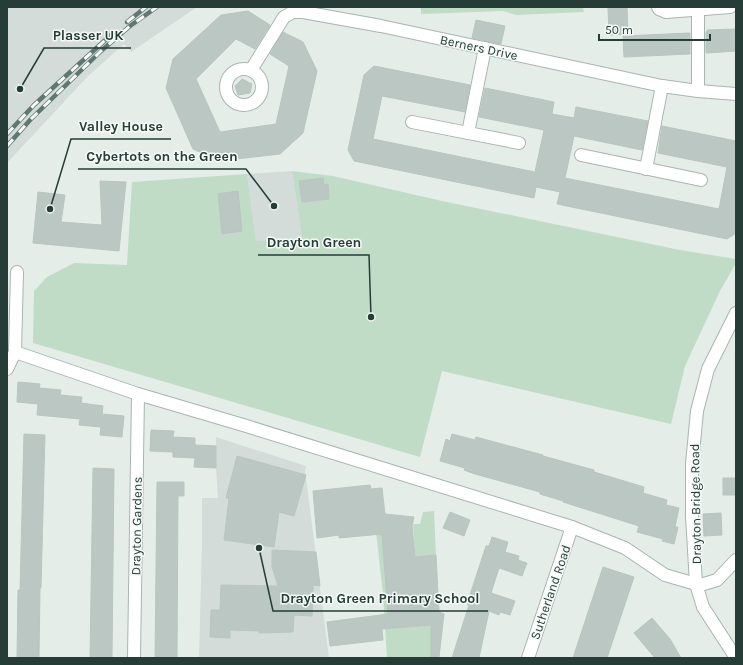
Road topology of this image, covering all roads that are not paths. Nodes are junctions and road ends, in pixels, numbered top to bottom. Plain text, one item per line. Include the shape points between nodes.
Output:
1 (658, 7) edge
2 (730, 7) edge
3 (698, 10) junction
4 (484, 48) junction
5 (251, 70) dead end
6 (662, 86) junction
7 (698, 91) junction
8 (736, 94) edge
9 (412, 122) dead end
10 (468, 133) junction
11 (519, 143) dead end
12 (581, 156) dead end
13 (646, 169) junction
14 (701, 180) dead end
15 (17, 272) dead end
16 (736, 313) edge
17 (15, 352) junction
18 (7, 369) edge
19 (138, 394) junction
20 (572, 527) junction
21 (736, 560) edge
22 (697, 585) junction
23 (134, 658) edge
24 (528, 658) edge
25 (736, 658) edge

1 - 3 street via 666,12
2 - 3 street
3 - 7 street
4 - 5 street, Berners Drive via 349,20 293,12 284,17
4 - 6 street, Berners Drive
4 - 10 street
6 - 7 street, Berners Drive
6 - 13 street
7 - 8 street, Berners Drive
9 - 10 street
10 - 11 street
12 - 13 street
13 - 14 street
15 - 17 street
16 - 22 street, Drayton Bridge Road via 708,369 696,411 692,516
17 - 18 street
17 - 19 street
19 - 20 street
19 - 23 street, Drayton Gardens
20 - 22 street via 625,548 665,575
20 - 24 street, Sutherland Road
21 - 22 street via 717,580
22 - 25 street, Drayton Bridge Road via 703,607

